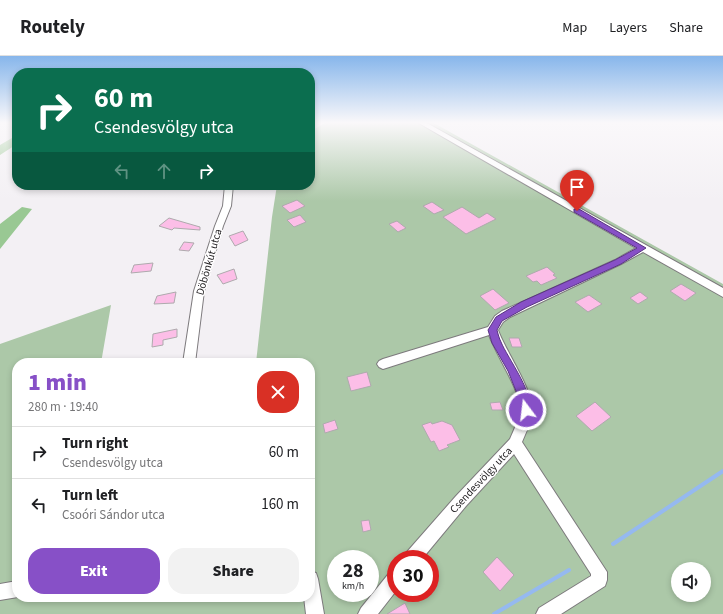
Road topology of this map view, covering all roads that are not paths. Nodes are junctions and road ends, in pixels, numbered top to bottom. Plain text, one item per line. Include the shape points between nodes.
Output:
1 (466, 148) edge
2 (229, 190) edge
3 (642, 248) junction
4 (723, 293) edge
5 (492, 330) junction
6 (190, 358) edge
7 (383, 364) dead end
8 (515, 443) junction
9 (420, 550) edge
10 (12, 590) edge
11 (387, 590) edge
12 (0, 592) edge
13 (313, 602) edge
14 (315, 614) edge
15 (368, 614) edge
16 (545, 614) edge

1 - 3 street
2 - 6 street, Döbönkút utca via 227,206 199,291
3 - 4 street
3 - 5 street via 618,262 506,314
5 - 7 street
5 - 8 street, Csendesvölgy utca via 525,401 526,410 522,427
8 - 9 street, Csendesvölgy utca
8 - 16 street via 599,572 599,580
10 - 12 street
11 - 15 street
13 - 14 street

